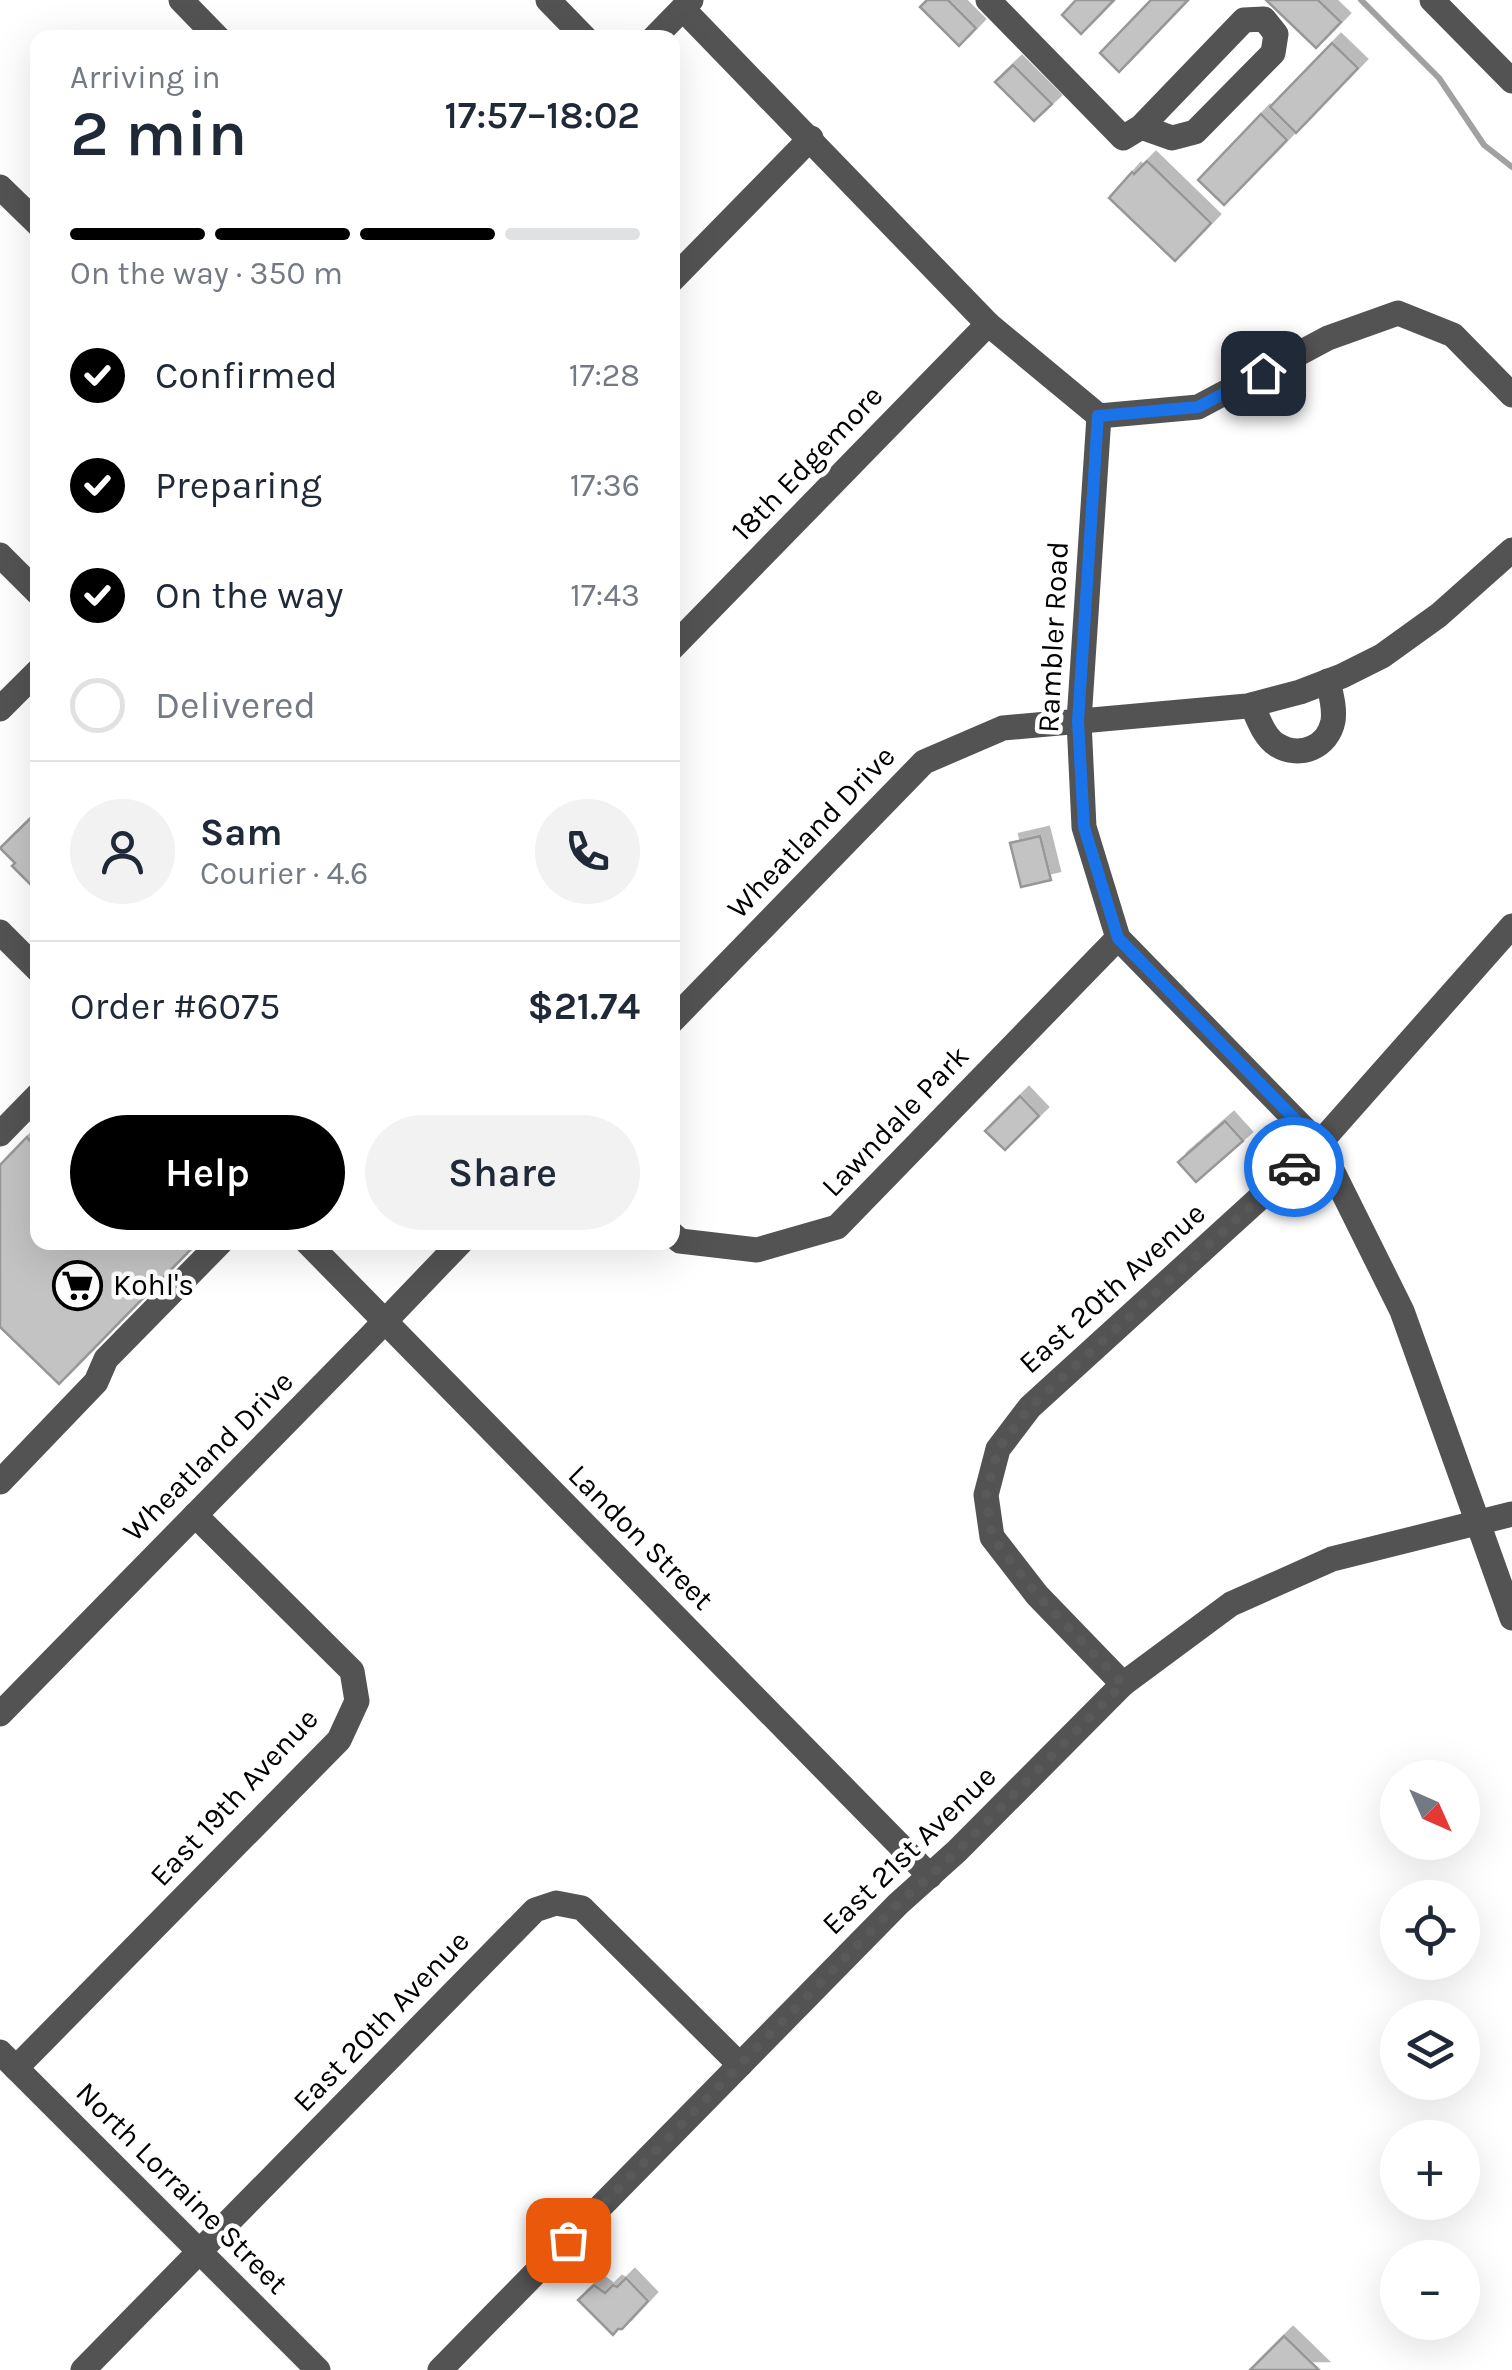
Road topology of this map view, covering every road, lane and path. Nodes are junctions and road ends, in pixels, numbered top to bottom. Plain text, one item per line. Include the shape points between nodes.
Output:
1 (181, 0) edge
2 (548, 0) edge
3 (988, 0) edge
4 (1432, 0) edge
5 (687, 4) edge
6 (210, 30) edge
7 (578, 30) edge
8 (662, 30) edge
9 (1512, 80) edge
10 (1141, 126) junction
11 (811, 138) junction
12 (0, 187) edge
13 (30, 216) edge
14 (680, 272) edge
15 (988, 324) junction
16 (1512, 396) edge
17 (1098, 416) junction
18 (1512, 550) edge
19 (0, 555) edge
20 (30, 585) edge
21 (680, 640) edge
22 (30, 679) edge
23 (1328, 681) junction
24 (1252, 705) junction
25 (0, 709) edge
26 (1078, 721) junction
27 (1512, 926) edge
28 (0, 932) edge
29 (1118, 938) junction
30 (30, 962) edge
31 (680, 1014) edge
32 (30, 1103) edge
33 (0, 1134) edge
34 (1319, 1144) junction
35 (680, 1242) edge
36 (214, 1250) edge
37 (315, 1250) edge
38 (453, 1250) edge
39 (385, 1322) junction
40 (0, 1482) edge
41 (1512, 1514) edge
42 (195, 1515) junction
43 (1477, 1523) junction
44 (1512, 1618) edge
45 (1123, 1684) junction
46 (2, 1707) edge
47 (930, 1876) junction
48 (8, 2060) edge
49 (740, 2065) junction
50 (200, 2251) junction
51 (82, 2370) edge
52 (318, 2370) edge
53 (440, 2370) edge

1 - 6 street
2 - 7 street
3 - 10 street via 1123,138
4 - 9 street
5 - 8 street
5 - 11 street
10 - 10 street via 1172,138 1195,132 1273,53 1276,34 1264,19 1244,20
11 - 14 street
11 - 15 street
12 - 13 street
15 - 17 street
15 - 21 street, 18th Edgemore
16 - 17 street via 1453,335 1398,314 1328,338 1198,407
17 - 26 street, Rambler Road
18 - 23 street, Wheatland Drive via 1382,656
19 - 20 street
22 - 25 street
23 - 24 street, Wheatland Drive
23 - 24 street via 1333,722 1315,748 1276,745
24 - 26 street, Wheatland Drive
26 - 29 street, Rambler Road via 1084,827
26 - 31 street, Wheatland Drive via 1003,728 924,762
27 - 34 street, East 20th Avenue
28 - 30 street
29 - 34 street, Rambler Road
29 - 35 street, Lawndale Park via 837,1227 757,1250
32 - 33 street
34 - 43 street, Rambler Road via 1402,1311
34 - 45 street, East 20th Avenue via 1030,1407 998,1449 986,1495 992,1537
36 - 40 street via 106,1359 96,1382
37 - 39 street, Landon Street
38 - 39 street, Wheatland Drive
39 - 42 street, Wheatland Drive
39 - 47 street, Landon Street
41 - 43 street, East 21st Avenue
42 - 46 street, Wheatland Drive
42 - 48 street, East 19th Avenue via 352,1671 357,1702 339,1740
43 - 44 street, Rambler Road
43 - 45 street, East 21st Avenue via 1332,1559 1231,1604
45 - 47 street, East 21st Avenue
47 - 49 street, East 21st Avenue
48 - 50 street, North Lorraine Street
49 - 50 street, East 20th Avenue via 582,1908 556,1903 535,1910
49 - 53 street, East 21st Avenue
50 - 51 street, East 20th Avenue
50 - 52 street, North Lorraine Street

